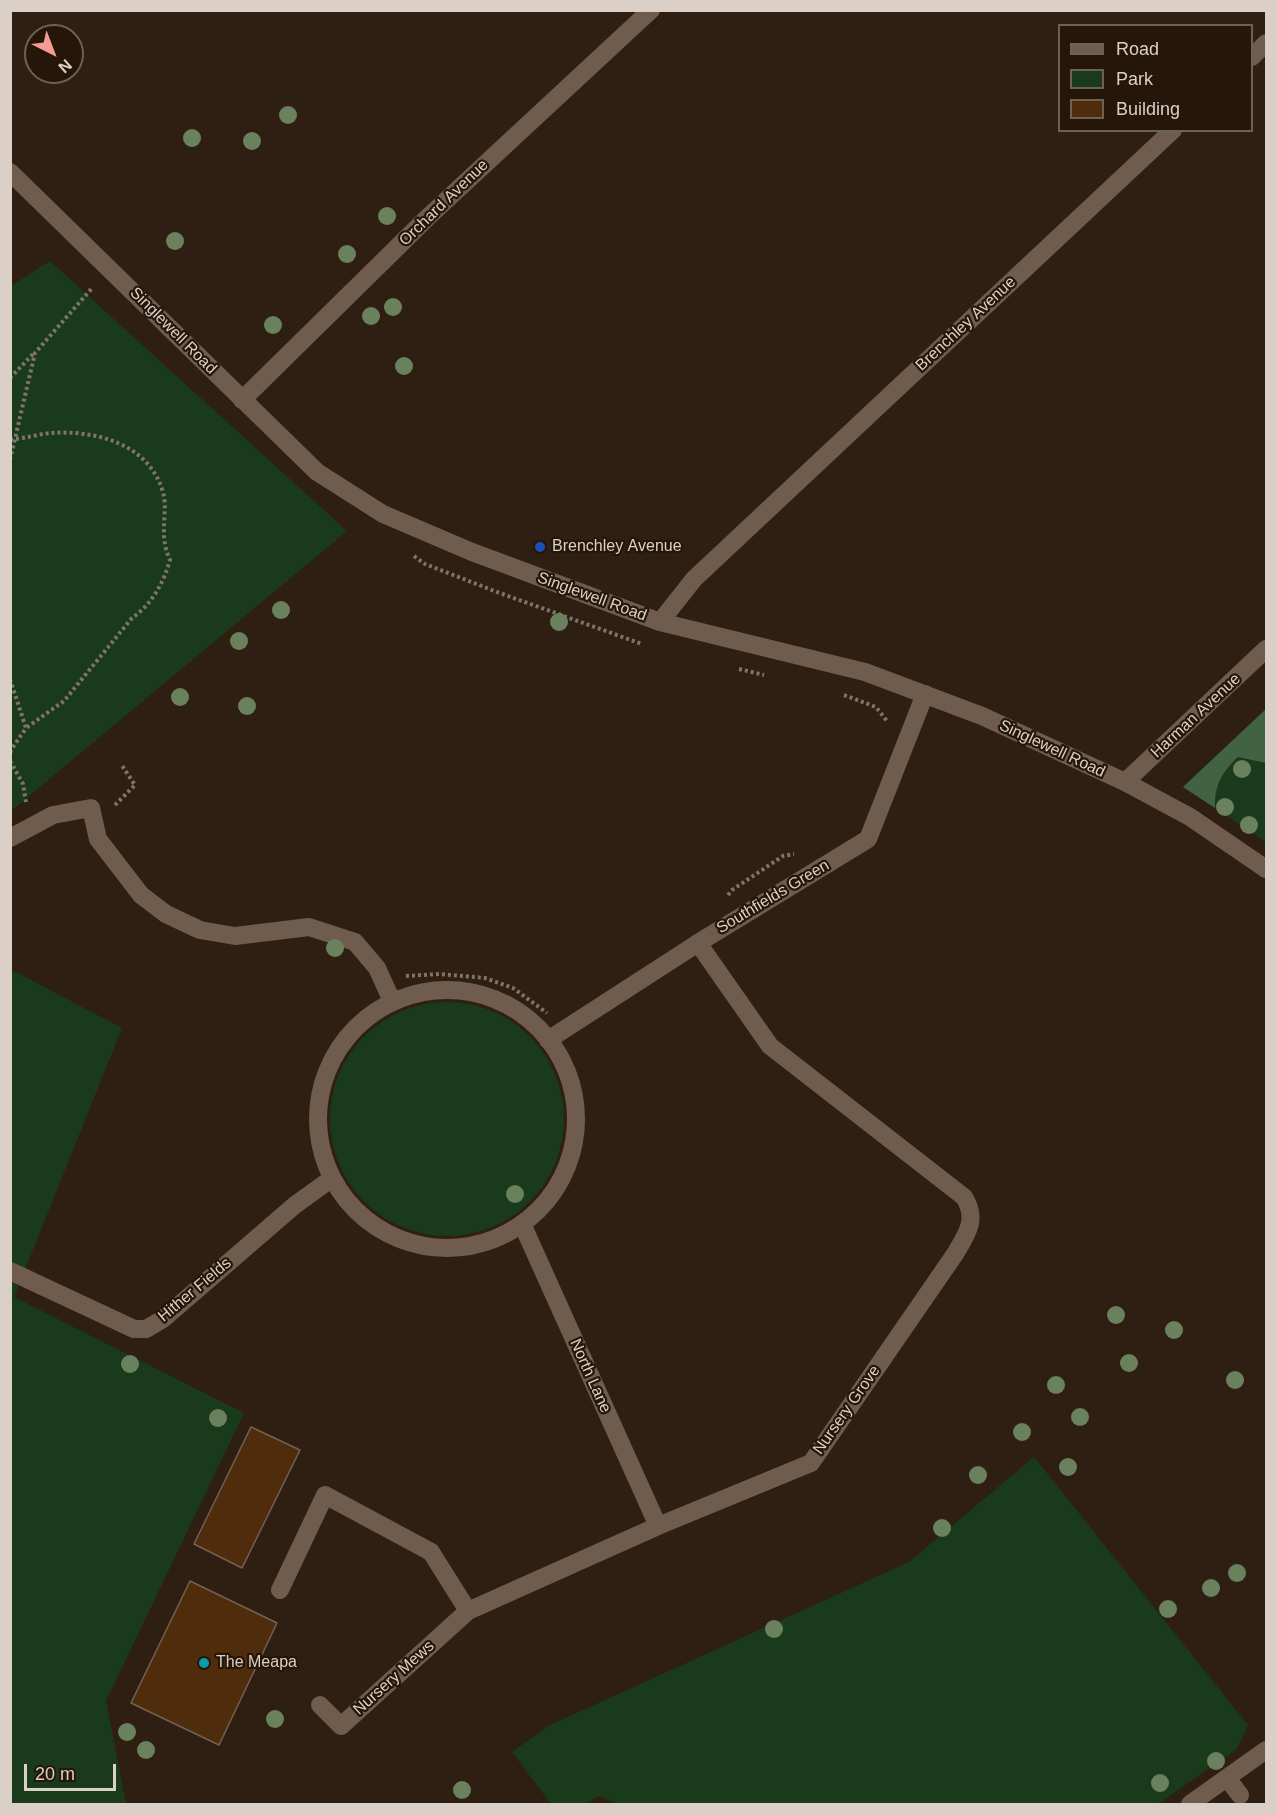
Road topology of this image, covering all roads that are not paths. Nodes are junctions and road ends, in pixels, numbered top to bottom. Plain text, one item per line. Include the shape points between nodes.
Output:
1 (651, 10) edge
2 (1266, 43) edge
3 (1253, 55) edge
4 (1171, 132) edge
5 (10, 172) edge
6 (242, 400) junction
7 (660, 622) junction
8 (1266, 649) edge
9 (925, 694) junction
10 (1125, 782) junction
11 (10, 838) edge
12 (1266, 869) edge
13 (698, 943) junction
14 (392, 1001) junction
15 (548, 1040) junction
16 (331, 1179) junction
17 (523, 1226) junction
18 (10, 1271) edge
19 (658, 1526) junction
20 (280, 1590) dead end
21 (468, 1611) junction
22 (320, 1705) dead end
23 (1266, 1750) edge
24 (1227, 1778) junction
25 (1240, 1795) dead end
26 (1190, 1804) edge

1 - 6 street, Orchard Avenue via 427,218
2 - 3 street
4 - 7 street, Brenchley Avenue via 694,579
5 - 6 street, Singlewell Road
6 - 7 street, Singlewell Road via 317,472 383,514 472,552
7 - 9 street, Singlewell Road via 865,672
8 - 10 street, Harman Avenue
9 - 10 street, Singlewell Road
9 - 13 street, Southfields Green via 868,839
10 - 12 street, Singlewell Road via 1190,817
11 - 14 street via 53,815 91,808 98,839 141,895 166,914 200,930 235,936 309,927 355,942 376,968
13 - 15 street, Southfields Green
13 - 19 street, Nursery Grove via 770,1046 961,1194 969,1206 971,1227 811,1463
14 - 15 street via 437,989 490,995 526,1017
14 - 16 street via 364,1019 341,1045 326,1074 318,1121 319,1143
15 - 17 street via 572,1089 576,1111 573,1150 553,1193
16 - 17 street via 354,1210 375,1225 430,1249 458,1250
16 - 18 street, Hither Fields via 146,1329 134,1329
17 - 19 street, North Lane
19 - 21 street, Nursery Grove
20 - 21 street via 325,1495 431,1552
21 - 22 street, Nursery Mews via 341,1726
23 - 24 street
24 - 25 street
24 - 26 street

